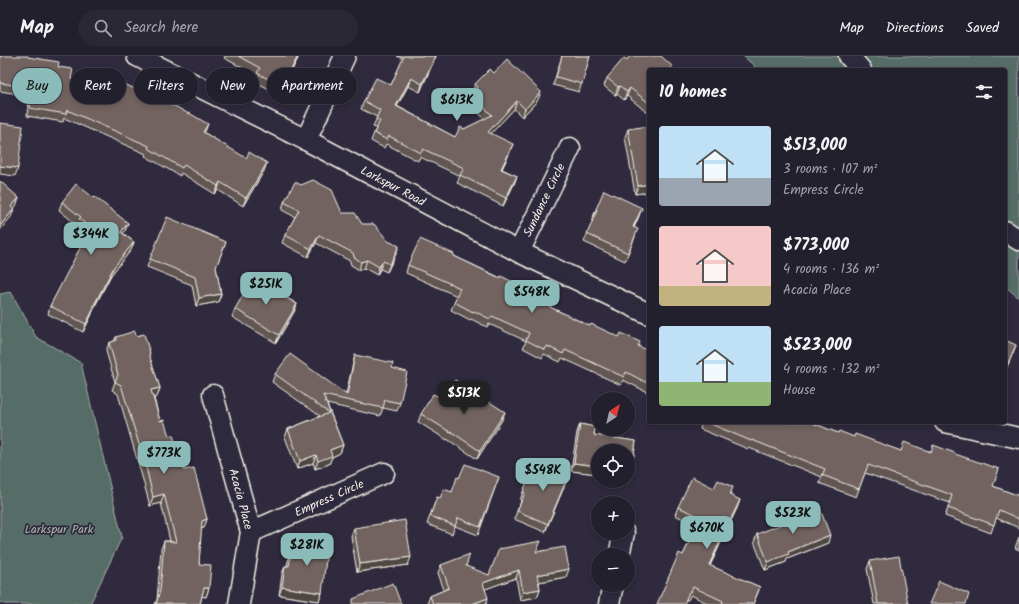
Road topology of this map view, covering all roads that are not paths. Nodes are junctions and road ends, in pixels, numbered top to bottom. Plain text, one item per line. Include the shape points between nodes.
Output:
1 (137, 56) edge
2 (345, 56) edge
3 (849, 56) edge
4 (859, 68) edge
5 (306, 140) junction
6 (570, 148) dead end
7 (1007, 231) edge
8 (1019, 240) edge
9 (519, 252) junction
10 (647, 313) edge
11 (213, 395) dead end
12 (954, 424) edge
13 (1019, 438) edge
14 (384, 473) dead end
15 (251, 532) junction
16 (612, 592) edge
17 (239, 604) edge
18 (609, 604) edge

1 - 5 street, Larkspur Road
2 - 5 street
3 - 4 street
5 - 9 street, Larkspur Road
6 - 9 street, Sundance Circle
7 - 8 street
9 - 10 street, Larkspur Road
11 - 15 street, Acacia Place
12 - 13 street
14 - 15 street, Empress Circle
15 - 17 street, Acacia Place
16 - 18 street

